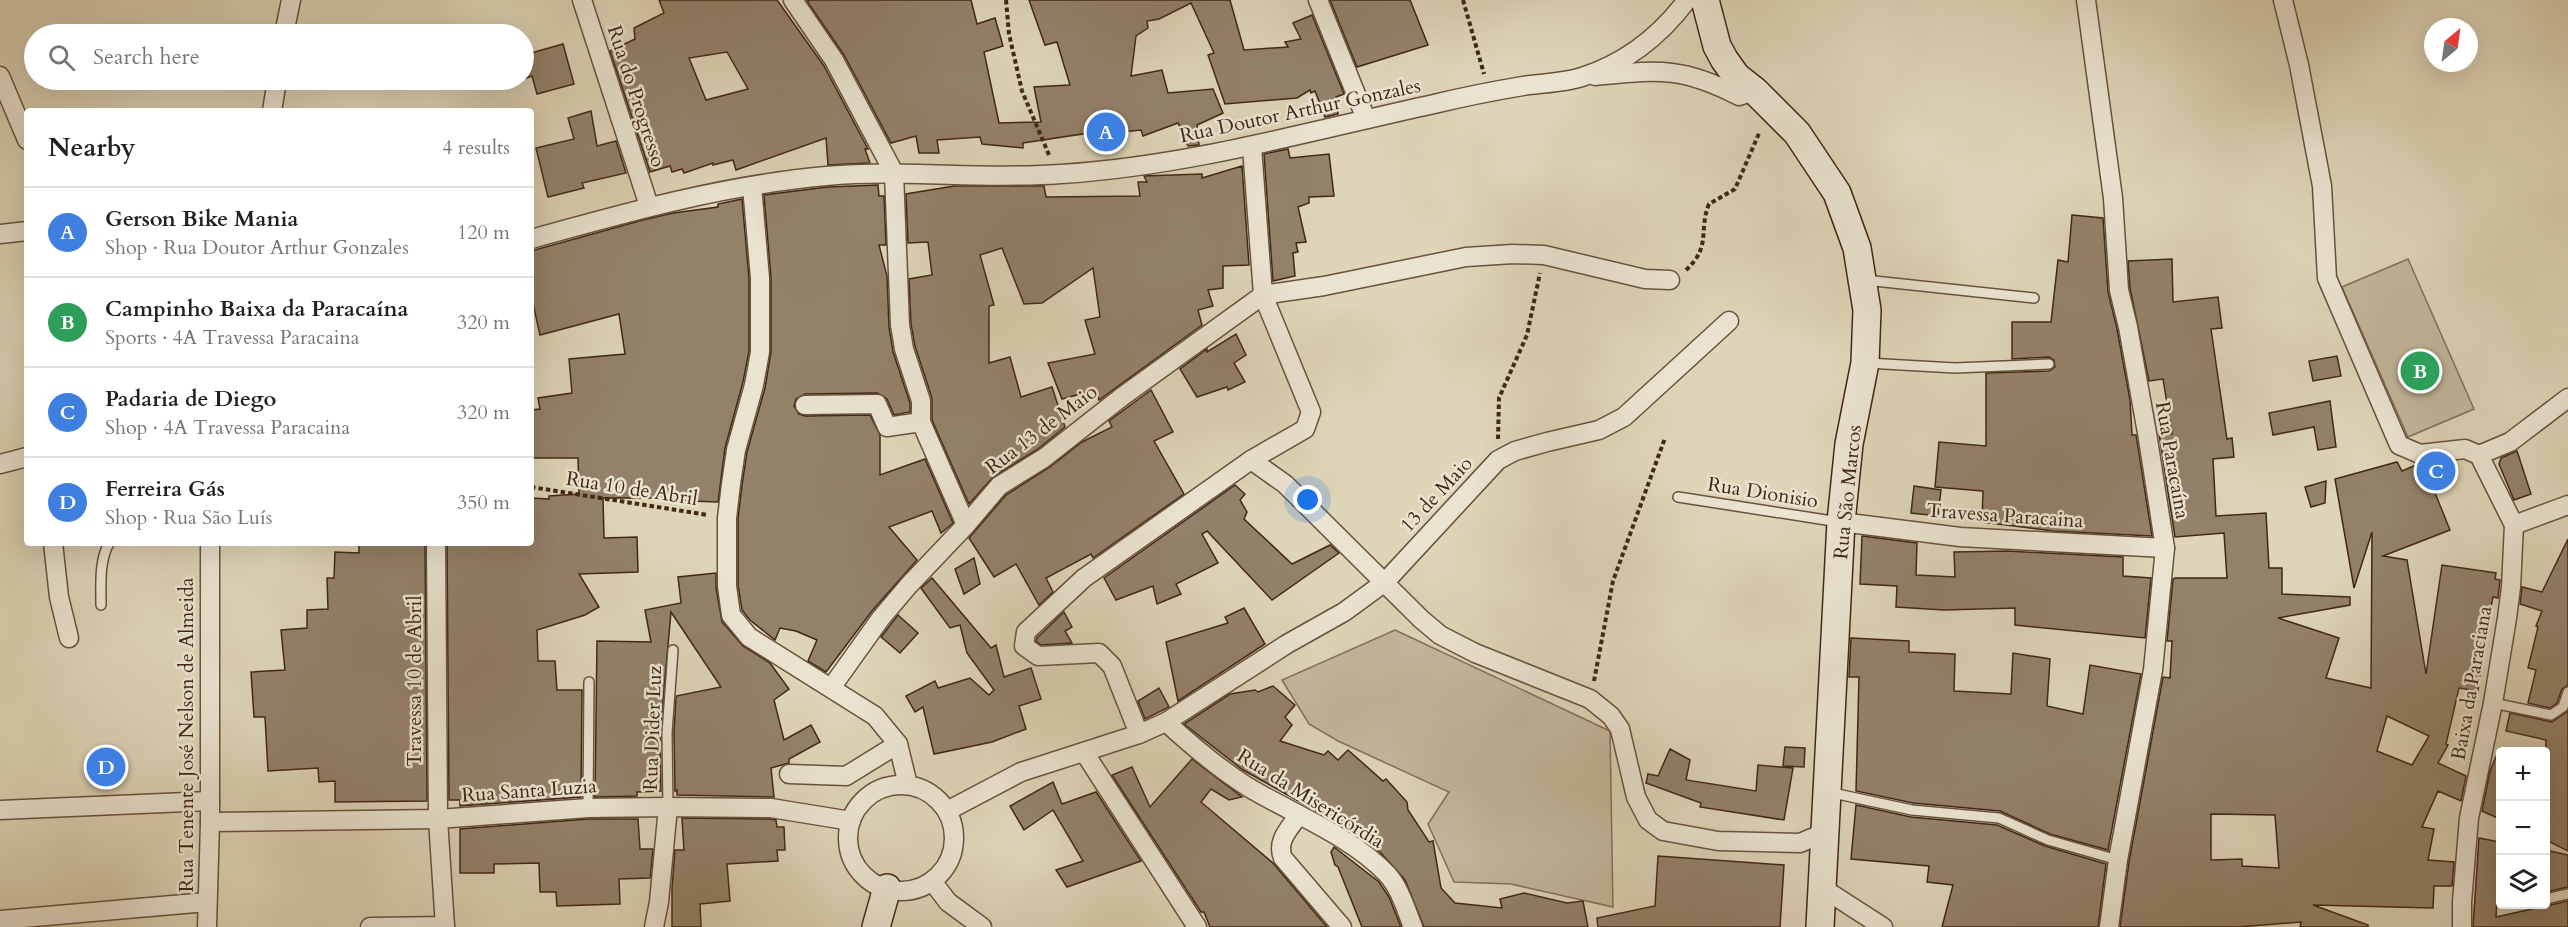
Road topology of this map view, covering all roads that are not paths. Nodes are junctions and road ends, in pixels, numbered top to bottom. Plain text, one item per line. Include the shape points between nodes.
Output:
1 (291, 0) edge
2 (582, 0) edge
3 (793, 0) edge
4 (1318, 0) edge
5 (1687, 0) edge
6 (1705, 0) edge
7 (2086, 0) edge
8 (2283, 0) edge
9 (286, 24) edge
10 (0, 76) edge
11 (1581, 77) junction
12 (275, 90) edge
13 (1763, 98) junction
14 (272, 108) edge
15 (1366, 119) junction
16 (24, 133) edge
17 (1252, 147) junction
18 (894, 173) junction
19 (752, 186) junction
20 (649, 206) junction
21 (24, 231) edge
22 (0, 234) edge
23 (534, 238) edge
24 (1670, 280) road end
25 (1862, 280) junction
26 (1263, 295) junction
27 (2034, 298) dead end
28 (1729, 321) dead end
29 (1865, 363) junction
30 (2049, 364) dead end
31 (2568, 398) edge
32 (806, 405) dead end
33 (921, 422) junction
34 (2479, 455) junction
35 (24, 458) edge
36 (1251, 460) junction
37 (0, 464) edge
38 (1678, 497) dead end
39 (2568, 505) edge
40 (1842, 522) junction
41 (966, 525) junction
42 (2514, 525) junction
43 (53, 546) edge
44 (107, 546) edge
45 (210, 546) edge
46 (436, 546) edge
47 (2165, 548) junction
48 (1384, 582) junction
49 (101, 605) dead end
50 (69, 638) dead end
51 (673, 650) dead end
52 (589, 682) dead end
53 (831, 688) junction
54 (2568, 692) edge
55 (2493, 703) junction
56 (1166, 722) junction
57 (1139, 734) junction
58 (898, 744) junction
59 (1084, 752) junction
60 (789, 774) dead end
61 (908, 785) junction
62 (1826, 792) junction
63 (210, 801) junction
64 (668, 807) junction
65 (588, 808) junction
66 (0, 810) edge
67 (947, 811) junction
68 (1299, 815) junction
69 (438, 819) junction
70 (851, 820) junction
71 (210, 822) junction
72 (1826, 832) junction
73 (2118, 860) junction
74 (932, 881) junction
75 (887, 888) junction
76 (1824, 889) junction
77 (2568, 894) edge
78 (2550, 898) edge
79 (207, 902) junction
80 (0, 920) edge
81 (207, 927) edge
82 (370, 927) edge
83 (445, 927) edge
84 (654, 927) edge
85 (876, 927) edge
86 (982, 927) edge
87 (1197, 927) edge
88 (1342, 927) edge
89 (1413, 927) edge
90 (1820, 927) edge
91 (1883, 927) edge
92 (2109, 927) edge
93 (2462, 927) edge

1 - 9 street
2 - 20 street, Rua do Progresso
3 - 18 street via 834,60
4 - 15 street
5 - 11 street, Rua Doutor Arthur Gonzales via 1642,48
6 - 13 main road, Rua São Marcos via 1716,46 1736,76
7 - 47 street, Rua Paracaína via 2113,198 2119,290
8 - 34 street via 2322,186 2327,278 2340,309 2399,445 2420,454 2465,449
10 - 16 street
11 - 13 street via 1673,71 1739,96
11 - 15 street, Rua Doutor Arthur Gonzales
12 - 14 street
13 - 25 main road, Rua São Marcos via 1797,133 1837,193 1857,248
15 - 17 street, Rua Doutor Arthur Gonzales
17 - 18 street, Rua Doutor Arthur Gonzales via 1129,168 1057,175
17 - 26 street
18 - 19 street, Rua Doutor Arthur Gonzales via 826,176
18 - 33 street via 900,325 921,401
19 - 20 street, Rua Doutor Arthur Gonzales
19 - 53 street via 760,278 760,352 736,450 727,518 730,615 749,637
20 - 23 street, Rua Doutor Arthur Gonzales
21 - 22 street
24 - 26 street, Rua 13 de Maio via 1645,279 1544,255 1466,257
25 - 27 lane
25 - 29 main road, Rua São Marcos via 1867,310
26 - 36 street via 1311,412 1305,429
26 - 41 street, Rua 13 de Maio via 1044,458 999,486
28 - 48 street, 13 de Maio via 1624,417 1599,430 1515,451 1498,460
29 - 30 lane via 1956,368
29 - 40 main road, Rua São Marcos via 1849,444
31 - 34 street via 2510,442
32 - 33 street via 877,404 887,427
33 - 41 street
34 - 42 street, Baixa da Paraciana
35 - 37 street
36 - 48 street via 1285,484
36 - 57 street via 1084,578 1026,632 1024,646 1038,656 1099,653 1107,659
38 - 40 lane, Rua Dionisio
39 - 42 street
40 - 47 street, Travessa Paracaina via 1960,537
40 - 62 main road, Rua São Marcos
41 - 53 street, Rua 13 de Maio via 881,618
42 - 55 street, Baixa da Paraciana via 2511,587
43 - 50 street
44 - 49 lane via 101,574
45 - 63 street, Rua Tenente José Nelson de Almeida
46 - 69 street, Travessa 10 de Abril
47 - 73 street, Rua Paracaína via 2152,670
48 - 56 street, 13 de Maio via 1344,612
48 - 72 street via 1440,635 1515,671 1590,699 1611,716 1620,729 1636,797 1648,820 1663,831 1718,841 1800,843
51 - 64 lane, Rua Dider Luz via 667,733
52 - 65 lane
53 - 58 street via 875,716
54 - 55 lane via 2563,707 2551,715
55 - 93 street, Baixa da Paraciana via 2469,818
56 - 57 street, 13 de Maio
56 - 68 street, Rua da Misericórdia via 1220,769
57 - 59 street, 13 de Maio
58 - 60 street via 846,776
58 - 61 street
59 - 67 street, 13 de Maio via 1021,772
59 - 87 street
61 - 67 street via 930,794
61 - 70 street via 877,790
62 - 72 main road, Rua São Marcos
62 - 73 lane via 1912,810 1999,818 2048,840
63 - 66 street
63 - 71 street, Rua Tenente José Nelson de Almeida
64 - 65 street, Rua Santa Luzia
64 - 70 street, Rua Santa Luzia via 771,808
64 - 84 street
65 - 69 street, Rua Santa Luzia
67 - 74 street via 953,825 951,856
68 - 88 street via 1282,838 1280,851
68 - 89 street, Rua da Misericórdia via 1363,854 1389,875
69 - 71 street, Rua Santa Luzia
69 - 83 street, Travessa 10 de Abril
70 - 75 street via 849,842 853,858 872,882
71 - 79 street, Rua Tenente José Nelson de Almeida
72 - 76 main road, Rua São Marcos
73 - 92 street, Rua Paracaína
74 - 75 street via 903,891
74 - 86 street via 948,902
75 - 85 main road
76 - 90 main road, Rua São Marcos
76 - 91 street
77 - 78 lane
79 - 80 street
79 - 81 street, Rua Tenente José Nelson de Almeida
82 - 83 street

